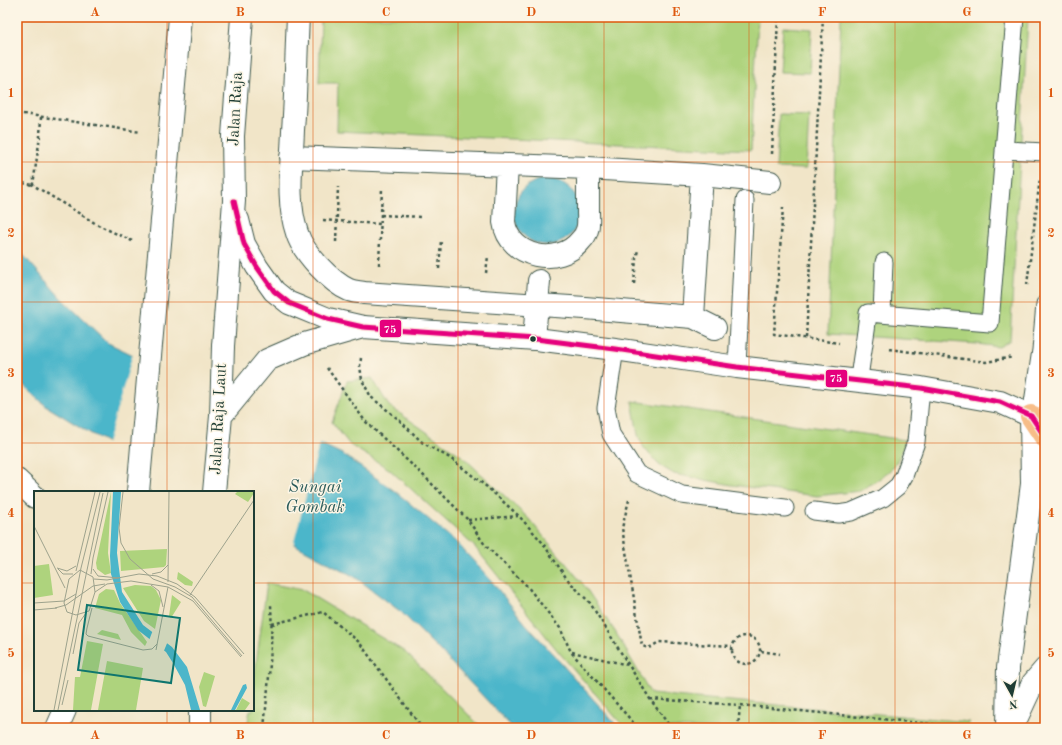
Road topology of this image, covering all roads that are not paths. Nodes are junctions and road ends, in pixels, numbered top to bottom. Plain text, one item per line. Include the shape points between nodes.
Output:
1 (180, 17) edge
2 (242, 17) edge
3 (298, 17) edge
4 (1015, 17) edge
5 (1004, 150) junction
6 (1045, 152) edge
7 (291, 157) junction
8 (507, 165) junction
9 (588, 168) junction
10 (702, 174) junction
11 (770, 182) road end
12 (745, 200) dead end
13 (234, 201) junction
14 (884, 262) dead end
15 (539, 281) dead end
16 (1045, 304) edge
17 (538, 305) junction
18 (882, 314) junction
19 (693, 318) junction
20 (363, 327) junction
21 (715, 328) dead end
22 (534, 339) junction
23 (223, 346) joint
24 (615, 348) junction
25 (737, 367) junction
26 (858, 380) junction
27 (921, 388) junction
28 (1038, 410) edge
29 (221, 416) junction
30 (1045, 437) edge
31 (17, 480) edge
32 (138, 491) edge
33 (214, 491) edge
34 (34, 496) edge
35 (785, 508) dead end
36 (814, 511) dead end
37 (1045, 669) edge
38 (65, 711) edge
39 (200, 711) edge
40 (57, 728) edge
41 (200, 728) edge
42 (1007, 728) edge
43 (1012, 728) edge

1 - 32 street
2 - 13 street, Jalan Raja via 233,136
3 - 7 street
4 - 5 lane
5 - 6 lane
5 - 18 lane via 990,322
7 - 8 street
7 - 17 street via 291,198 296,232 301,246 334,282 351,291
8 - 9 street
8 - 9 street via 505,229 516,246 531,255 541,257 553,257 569,251 587,231
9 - 10 street
10 - 11 street
10 - 19 street
12 - 25 lane
13 - 20 street, Jalan Raja via 244,244 274,291 289,302 328,319
13 - 23 street, Jalan Raja
14 - 18 lane
15 - 17 street
16 - 28 lane
17 - 19 street
17 - 22 street
18 - 26 lane via 868,313
19 - 21 street
20 - 22 street, Jalan Raja
20 - 29 street via 304,344 267,360
22 - 24 street, Jalan Raja
23 - 29 street, Jalan Raja Laut
24 - 25 street, Jalan Raja
24 - 35 lane via 606,408 611,434 637,474 682,495
25 - 26 street, Jalan Raja
26 - 27 street, Jalan Raja
27 - 28 street, Jalan Raja
27 - 36 lane via 916,442 898,486 883,498 851,512 838,514
28 - 30 highway
28 - 42 street via 1032,484 1008,668
29 - 33 street, Jalan Raja Laut
31 - 34 street
37 - 43 street via 1033,683
38 - 40 street
39 - 41 street

